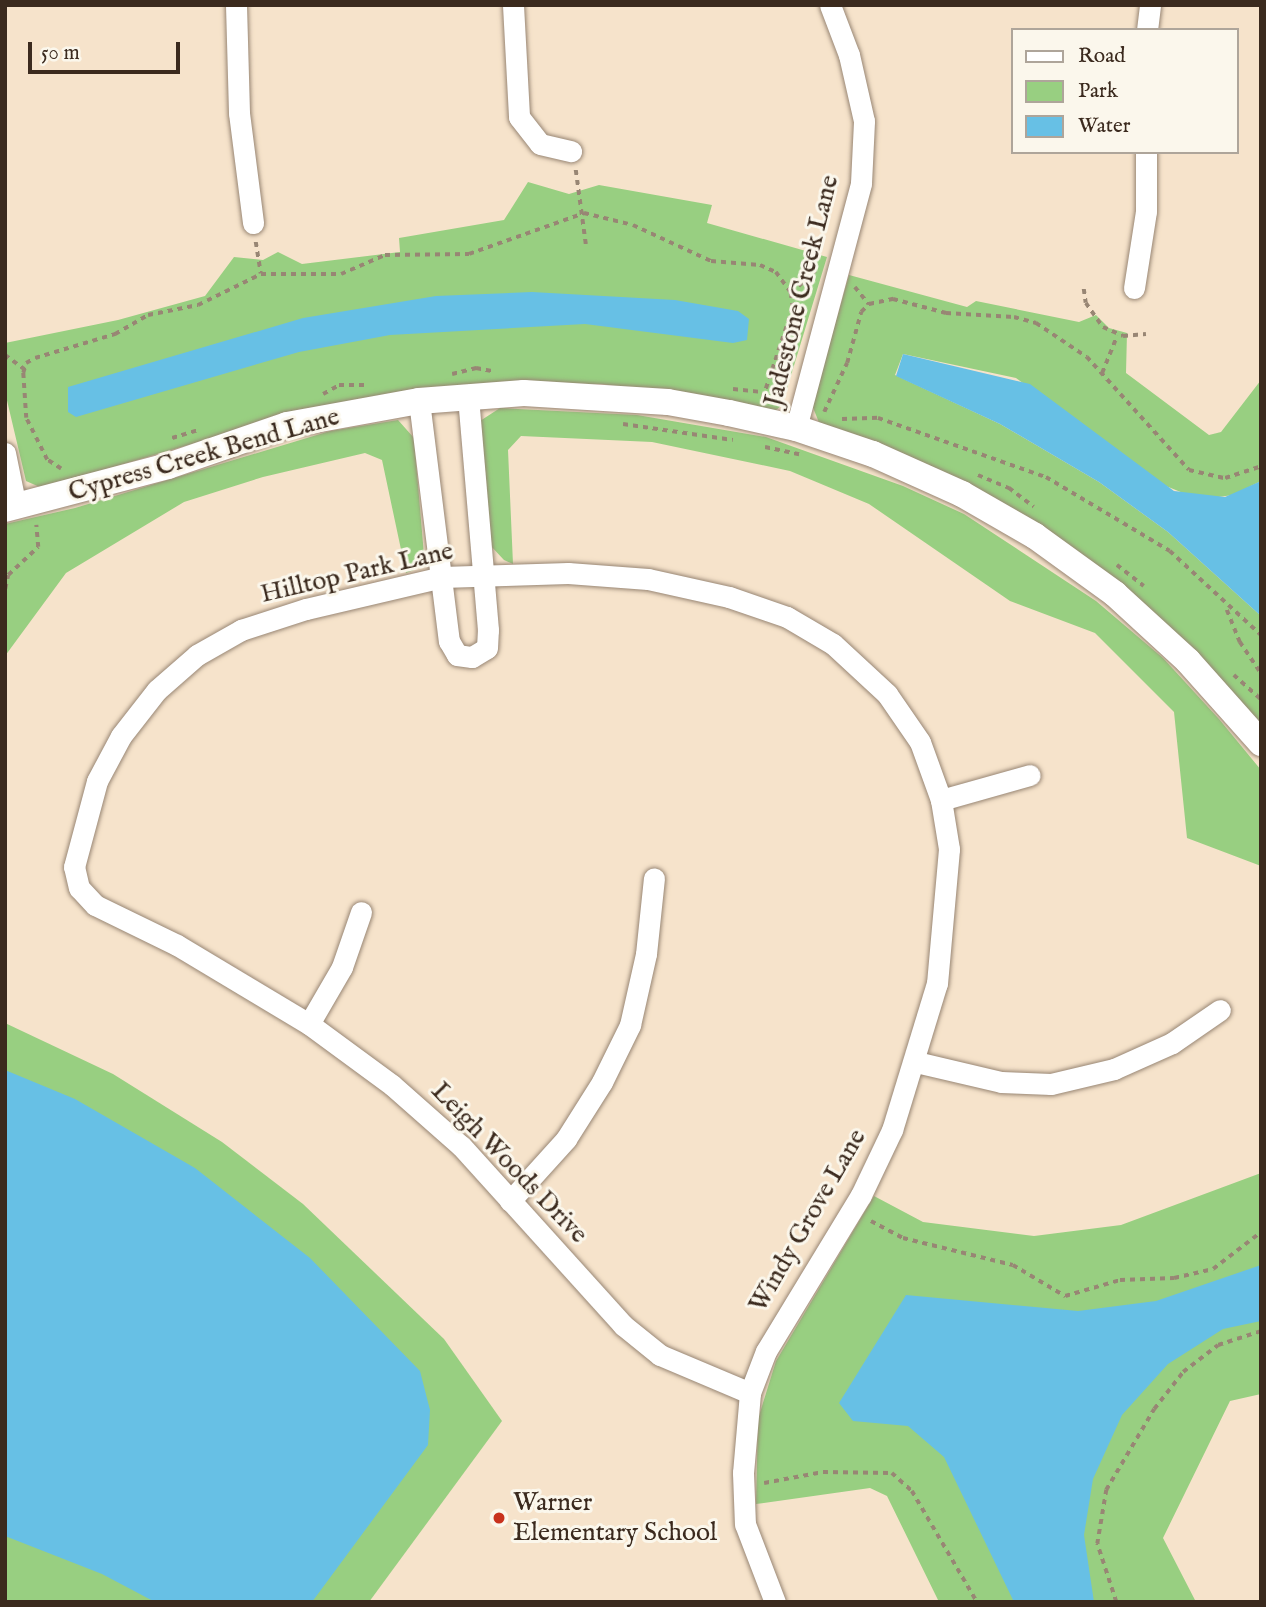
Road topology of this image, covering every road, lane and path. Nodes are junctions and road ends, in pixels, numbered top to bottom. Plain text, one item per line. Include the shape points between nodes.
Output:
1 (236, 5) edge
2 (513, 5) edge
3 (830, 5) edge
4 (1150, 5) edge
5 (1147, 28) edge
6 (571, 151) joint
7 (1146, 154) edge
8 (584, 213) junction
9 (253, 223) joint
10 (586, 244) dead end
11 (818, 262) dead end
12 (261, 275) junction
13 (855, 282) dead end
14 (1134, 288) dead end
15 (1084, 289) dead end
16 (791, 293) junction
17 (869, 304) junction
18 (1146, 334) dead end
19 (1118, 335) junction
20 (5, 355) edge
21 (24, 369) junction
22 (505, 373) dead end
23 (1102, 373) junction
24 (445, 376) dead end
25 (377, 385) dead end
26 (726, 390) dead end
27 (468, 396) junction
28 (312, 398) dead end
29 (419, 401) junction
30 (823, 419) dead end
31 (836, 422) dead end
32 (620, 424) dead end
33 (205, 430) dead end
34 (799, 438) junction
35 (736, 440) dead end
36 (166, 441) dead end
37 (761, 446) dead end
38 (5, 453) edge
39 (1261, 466) edge
40 (64, 469) dead end
41 (18, 507) edge
42 (485, 574) junction
43 (442, 577) junction
44 (5, 589) edge
45 (5, 603) edge
46 (1226, 607) junction
47 (5, 628) edge
48 (1261, 635) edge
49 (1261, 673) edge
50 (920, 742) joint
51 (1261, 743) edge
52 (1030, 775) dead end
53 (942, 800) junction
54 (654, 878) dead end
55 (79, 888) joint
56 (361, 912) dead end
57 (1220, 1010) dead end
58 (309, 1024) junction
59 (916, 1062) junction
60 (510, 1201) junction
61 (877, 1212) dead end
62 (871, 1221) junction
63 (864, 1233) dead end
64 (1261, 1233) edge
65 (1261, 1331) edge
66 (750, 1393) junction
67 (764, 1472) dead end
68 (764, 1483) junction
69 (764, 1491) dead end
70 (775, 1602) edge
71 (977, 1602) edge
72 (1116, 1602) edge

1 - 9 street via 239,113
2 - 6 street via 519,117 540,144
3 - 34 street, Jadestone Creek Lane via 849,55 864,121 861,183
4 - 5 street
6 - 8 path
7 - 14 street via 1146,211
8 - 10 path
8 - 12 path via 469,254 385,256 341,274
8 - 16 path via 633,225 711,261 768,268
9 - 12 path
11 - 16 path via 810,277
12 - 21 path via 198,305 148,315 115,334 36,358
13 - 17 path
15 - 19 path via 1097,322
16 - 26 path via 790,324 763,392
17 - 23 path via 893,299 946,313 1026,319 1064,339
17 - 30 path via 856,323 848,363
18 - 19 path
19 - 23 path
20 - 21 path
21 - 40 path via 26,418 47,460
22 - 24 path via 476,368
23 - 39 path via 1189,470 1224,478
25 - 28 path via 340,385
27 - 29 street, Cypress Creek Bend Lane
27 - 34 street, Cypress Creek Bend Lane via 524,393 668,402
27 - 42 street
29 - 41 street, Cypress Creek Bend Lane via 287,425 167,466
29 - 43 street
31 - 46 path via 857,416 878,418 1046,477 1170,551
32 - 35 path
33 - 36 path
34 - 37 path via 798,457
34 - 51 street, Cypress Creek Bend Lane via 873,454 962,494 1035,536 1115,594 1188,661
38 - 41 street
41 - 44 path via 38,547 8,575
42 - 43 street, Hilltop Park Lane
42 - 43 street via 487,648 471,657 457,655 449,641
42 - 50 street, Hilltop Park Lane via 568,573 648,579 729,597 787,617 833,644 887,694
43 - 55 street, Hilltop Park Lane via 306,609 241,630 197,656 157,690 121,736 97,781 74,867
45 - 47 path
46 - 48 path
46 - 49 path via 1240,642
50 - 53 street, Windy Grove Lane
52 - 53 street
53 - 59 street, Windy Grove Lane via 949,849 946,914 937,983
54 - 60 street via 646,954 630,1025 602,1083 566,1139
55 - 58 street, Leigh Woods Drive via 95,905 177,946
56 - 58 street via 342,967
57 - 59 street via 1149,1054 1114,1069 1051,1084 1001,1082
58 - 60 street, Leigh Woods Drive via 392,1085 461,1146
59 - 66 street, Windy Grove Lane via 860,1195 766,1351
60 - 66 street, Leigh Woods Drive via 623,1325 660,1354
61 - 62 path
62 - 63 path
62 - 64 path via 903,1238 1013,1265 1065,1296 1120,1280 1174,1278 1213,1269
65 - 72 path via 1218,1345 1183,1372 1160,1400 1106,1490 1097,1544
66 - 70 street, Windy Grove Lane via 743,1473 745,1524
67 - 68 path
68 - 69 path
68 - 71 path via 823,1472 892,1473 912,1491

